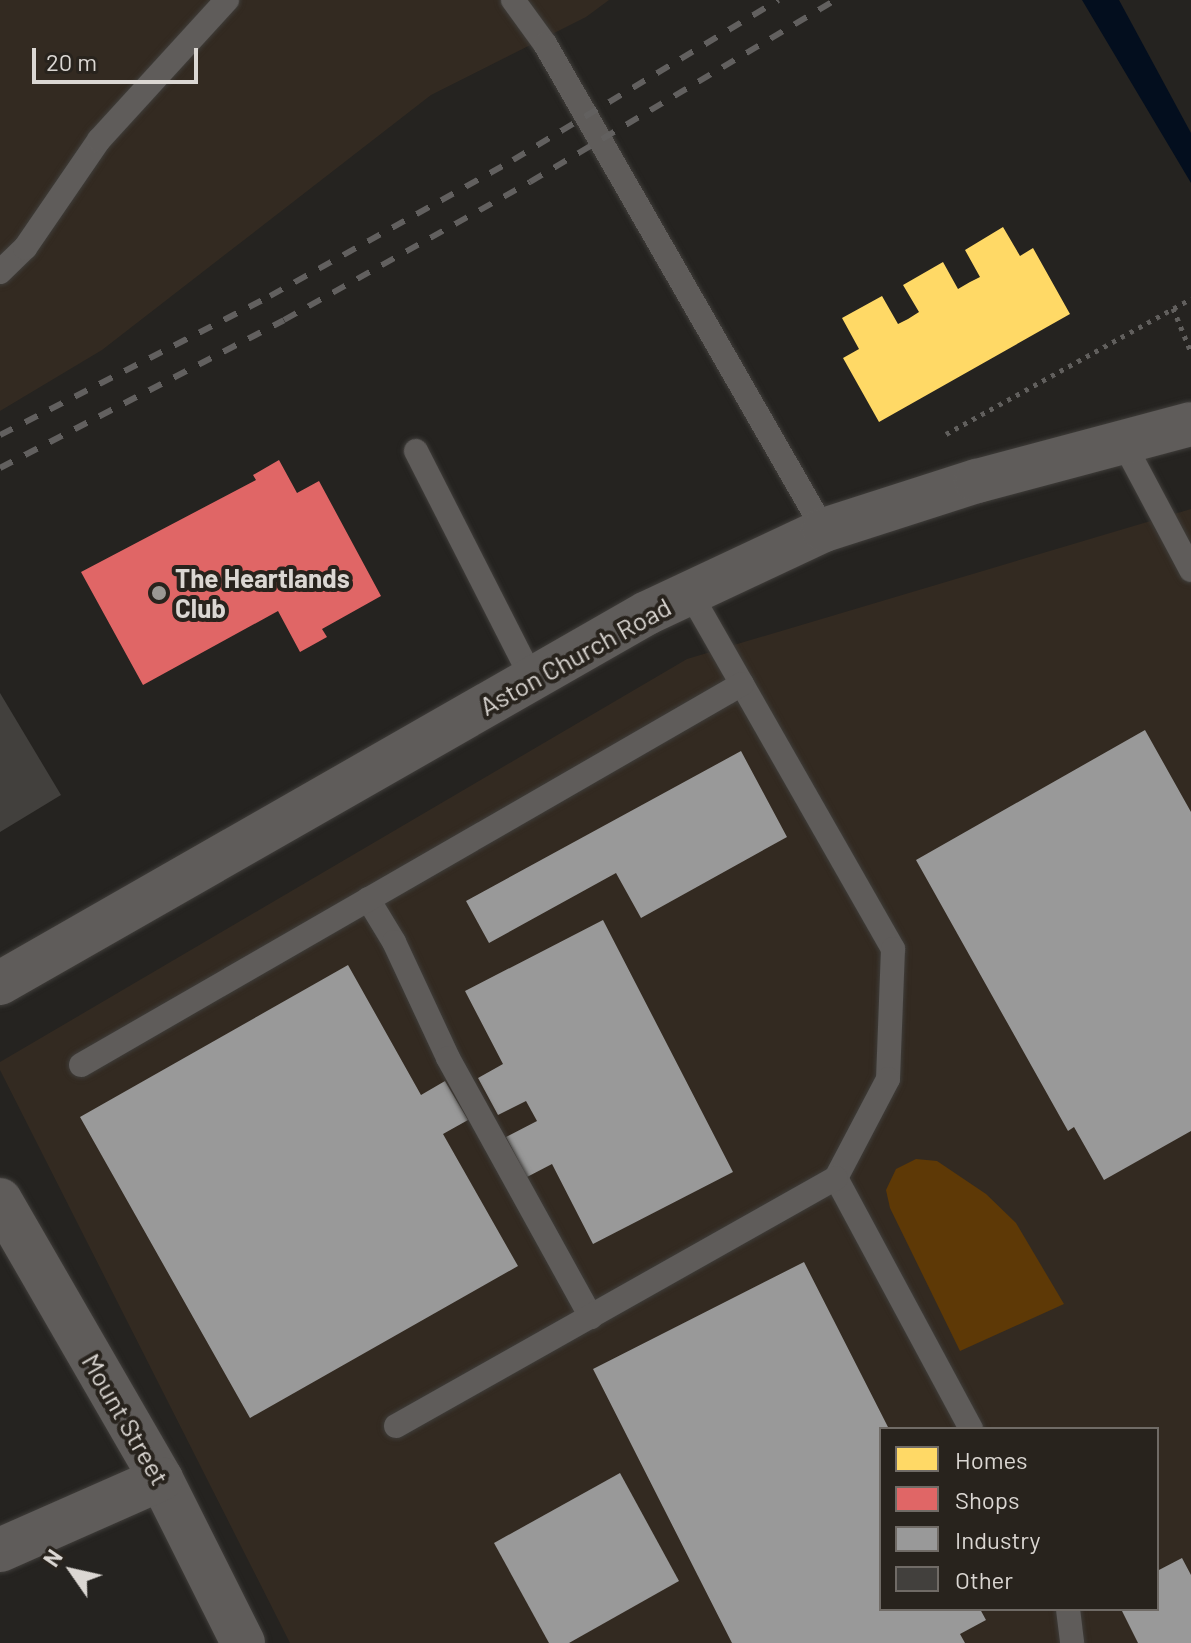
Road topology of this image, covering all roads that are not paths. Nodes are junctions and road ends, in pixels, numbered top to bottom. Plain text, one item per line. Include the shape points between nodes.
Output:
1 (227, 0) edge
2 (513, 0) edge
3 (0, 272) edge
4 (1191, 424) edge
5 (1123, 442) junction
6 (416, 451) dead end
7 (824, 530) junction
8 (1191, 570) edge
9 (690, 593) junction
10 (532, 679) junction
11 (742, 684) junction
12 (368, 899) junction
13 (0, 983) edge
14 (81, 1065) dead end
15 (836, 1178) junction
16 (0, 1200) edge
17 (591, 1317) junction
18 (396, 1426) dead end
19 (970, 1427) edge
20 (161, 1479) junction
21 (0, 1550) edge
22 (1068, 1611) edge
23 (243, 1643) edge
24 (1072, 1643) edge

1 - 3 lane via 99,140 25,248
2 - 7 lane via 545,44
4 - 5 street, Aston Church Road
5 - 7 street, Aston Church Road
5 - 8 lane
6 - 10 lane
7 - 9 street, Aston Church Road
9 - 10 street, Aston Church Road
9 - 11 lane
10 - 13 street, Aston Church Road
11 - 12 lane
11 - 15 lane via 893,949 888,1079
12 - 14 lane
12 - 17 lane via 448,1058
15 - 17 lane
15 - 19 lane
16 - 20 street, Mount Street
17 - 18 lane
20 - 21 street
20 - 23 street, Mount Street
22 - 24 lane

